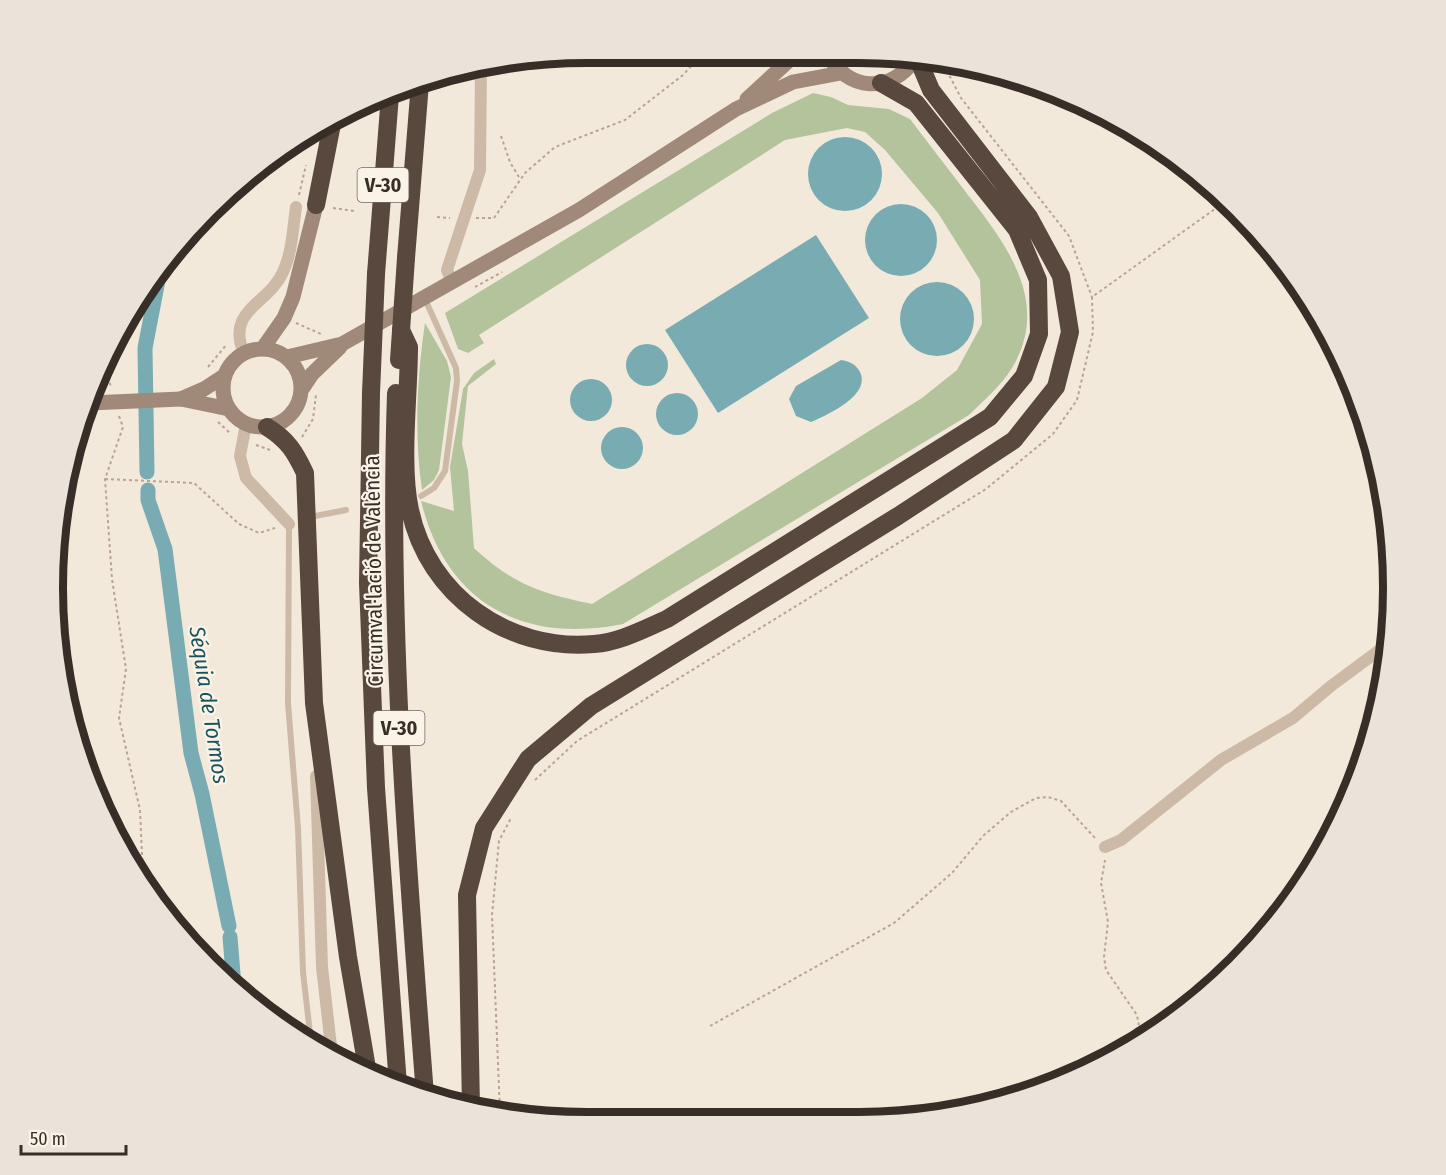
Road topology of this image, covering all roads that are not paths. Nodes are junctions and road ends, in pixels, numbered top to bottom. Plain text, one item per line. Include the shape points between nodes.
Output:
1 (786, 63) edge
2 (834, 63) edge
3 (910, 66) edge
4 (920, 66) edge
5 (841, 73) junction
6 (481, 74) edge
7 (881, 83) junction
8 (419, 91) edge
9 (389, 102) edge
10 (736, 110) junction
11 (331, 130) edge
12 (316, 205) joint
13 (296, 207) dead end
14 (452, 283) junction
15 (425, 298) junction
16 (342, 344) junction
17 (241, 345) junction
18 (263, 348) junction
19 (287, 357) junction
20 (404, 361) junction
21 (224, 375) junction
22 (310, 388) junction
23 (181, 399) junction
24 (97, 403) edge
25 (229, 410) junction
26 (246, 424) junction
27 (267, 428) junction
28 (421, 496) dead end
29 (346, 510) dead end
30 (307, 517) junction
31 (289, 524) joint
32 (1379, 651) edge
33 (314, 703) junction
34 (1105, 847) road end
35 (310, 1033) edge
36 (331, 1045) edge
37 (366, 1063) edge
38 (397, 1076) edge
39 (424, 1086) edge
40 (471, 1099) edge

1 - 10 main road
2 - 5 main road
3 - 7 main road via 900,76
4 - 40 highway via 931,90 1029,217 1061,276 1070,332 1056,387 1014,440 591,706 528,759 484,828 467,895
5 - 7 main road via 867,84
5 - 10 main road via 793,82
6 - 14 street via 480,170 447,270
7 - 20 highway via 916,103 1017,230 1038,280 1039,334 1024,376 990,417 667,619 595,644 556,645 510,633 475,612 444,584 422,549 410,510
8 - 20 highway, Circumval·lació de València / V-30, bridge via 401,330
9 - 38 highway, Circumval·lació de València / V-30, bridge via 376,274 368,583 375,788
10 - 14 main road via 579,210
11 - 12 highway
12 - 18 main road via 293,297
13 - 17 street via 285,269 239,325
14 - 15 main road
15 - 16 main road
15 - 28 lane via 456,368 457,381 445,471 434,488
16 - 19 main road
16 - 22 main road via 312,374
17 - 18 main road
17 - 21 main road
18 - 19 main road
19 - 22 main road
20 - 39 highway, Circumval·lació de València / V-30 via 393,475 394,577 401,778
21 - 23 main road
21 - 25 main road via 224,399
22 - 27 main road via 288,419
23 - 24 main road, bridge
23 - 25 main road
25 - 26 main road
26 - 27 main road
26 - 31 street via 240,456 246,478
27 - 30 highway via 293,447 305,473
29 - 30 lane
30 - 33 highway
31 - 35 lane via 288,703
32 - 34 street via 1293,718 1221,760 1120,840
33 - 36 street via 322,966
33 - 37 highway

